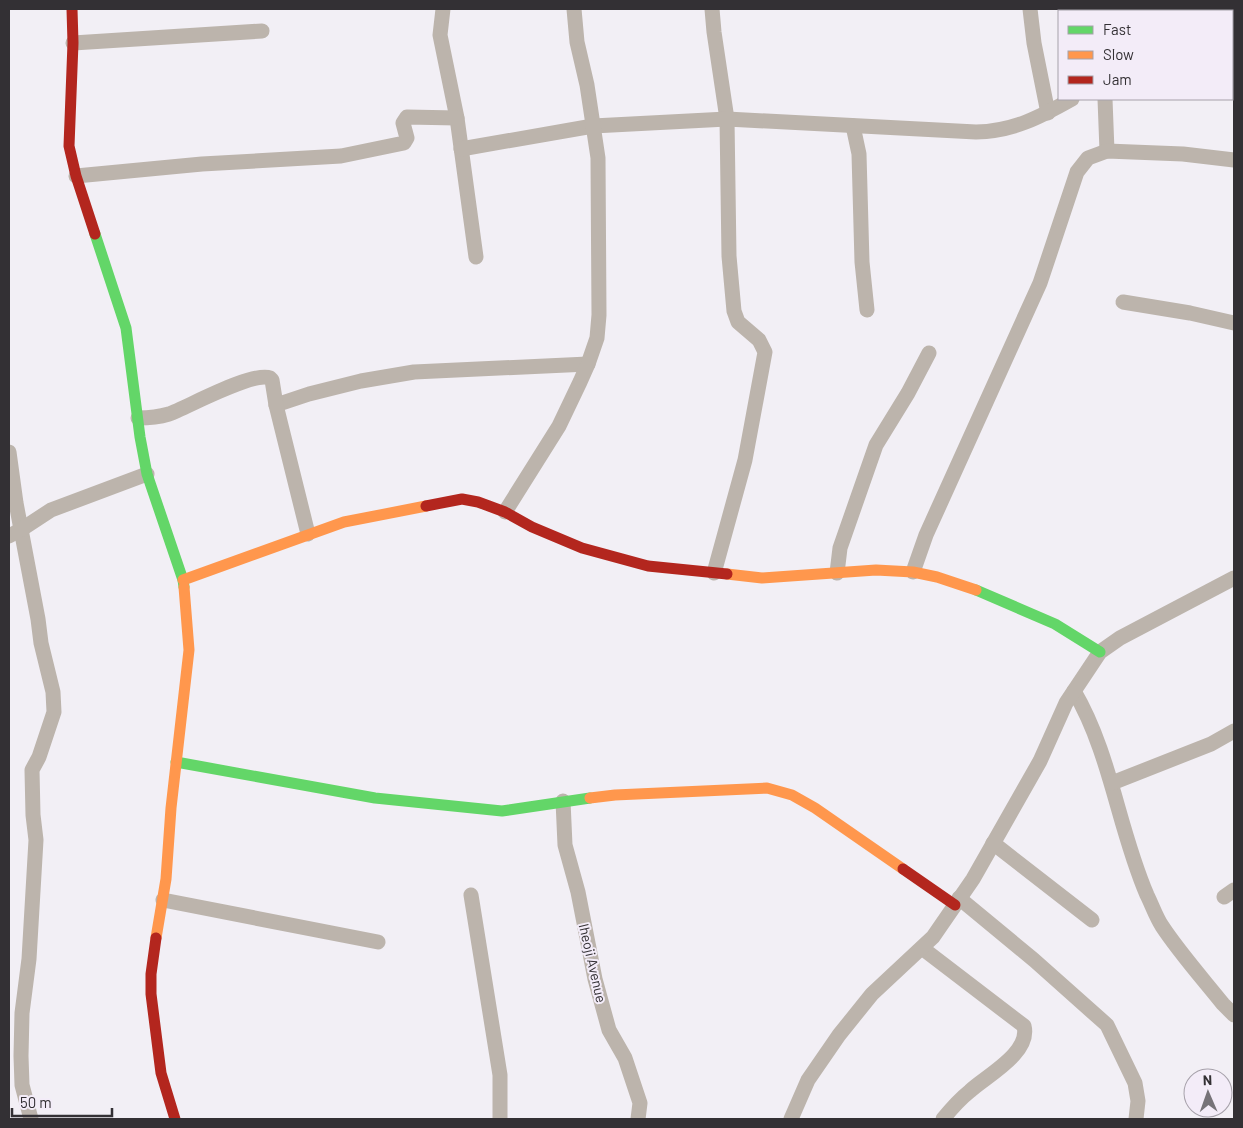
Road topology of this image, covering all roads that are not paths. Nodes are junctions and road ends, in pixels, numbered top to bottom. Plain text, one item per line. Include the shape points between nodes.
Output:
1 (72, 9) edge
2 (443, 9) edge
3 (574, 9) edge
4 (712, 9) edge
5 (1030, 9) edge
6 (262, 31) dead end
7 (73, 43) junction
8 (1070, 100) edge
9 (1105, 100) edge
10 (1048, 113) junction
11 (457, 118) junction
12 (727, 119) junction
13 (593, 126) junction
14 (853, 126) junction
15 (461, 149) junction
16 (1107, 151) junction
17 (1234, 160) edge
18 (76, 176) junction
19 (476, 257) dead end
20 (1123, 302) dead end
21 (867, 310) dead end
22 (1234, 322) edge
23 (929, 352) dead end
24 (588, 364) junction
25 (276, 405) junction
26 (138, 418) junction
27 (9, 452) edge
28 (147, 474) junction
29 (505, 512) junction
30 (15, 532) edge
31 (308, 534) junction
32 (913, 572) junction
33 (837, 573) junction
34 (714, 574) junction
35 (1234, 578) edge
36 (184, 580) junction
37 (1100, 652) junction
38 (1074, 691) junction
39 (1234, 731) edge
40 (176, 762) junction
41 (1112, 783) junction
42 (563, 801) junction
43 (993, 843) junction
44 (471, 896) dead end
45 (163, 900) junction
46 (957, 902) junction
47 (1092, 920) dead end
48 (378, 942) dead end
49 (922, 948) junction
50 (1234, 1015) edge
51 (31, 1119) edge
52 (174, 1119) edge
53 (500, 1119) edge
54 (638, 1119) edge
55 (790, 1119) edge
56 (943, 1119) edge
57 (1136, 1119) edge

1 - 7 street
2 - 11 street via 440,35
3 - 13 street
4 - 12 street
5 - 10 street
6 - 7 street
7 - 18 street via 69,146
8 - 10 street
9 - 16 street
10 - 14 street via 996,131
11 - 15 street
11 - 18 street via 407,117 403,123 407,138 404,143 341,156
12 - 13 street
12 - 14 street
12 - 34 street via 729,256 734,311 738,322 759,340 765,352 745,460
13 - 15 street
13 - 24 street via 598,158 599,315 597,338
14 - 21 street via 859,154 862,262
15 - 19 street
16 - 17 street
16 - 32 street via 1088,158 1077,172 1040,283 926,535
18 - 26 street via 126,328
20 - 22 street
23 - 33 street via 876,445 840,548
24 - 25 street via 414,372 361,381
24 - 29 street via 559,426
25 - 26 street via 272,380 266,376 209,394 166,414
25 - 31 street
26 - 28 street
27 - 30 street via 16,503
28 - 30 street via 51,510
28 - 36 street
29 - 31 street via 462,500 344,522
29 - 34 street via 582,548 648,566
30 - 51 street via 53,692 54,712 40,757 32,770 36,840 21,1056 22,1085
31 - 36 street
32 - 33 street
32 - 37 street via 966,586 1055,624
33 - 34 street via 762,578
35 - 37 street via 1120,638
36 - 40 street via 189,650
37 - 38 street
38 - 41 street via 1096,736
38 - 43 street via 1040,761
39 - 41 street via 1211,744
40 - 42 street via 385,800 502,811
40 - 45 street
41 - 50 street via 1135,861 1162,925
42 - 46 street via 615,795 767,788 792,795 815,808
42 - 54 street, Iheoji Avenue via 565,845 595,979 609,1030 625,1058 640,1103
43 - 46 street
43 - 47 street
44 - 53 street via 500,1075
45 - 48 street
45 - 52 street via 154,949 151,994 161,1073
46 - 49 street
46 - 57 street via 1034,960 1107,1025 1135,1083 1138,1100
49 - 55 street via 872,994 839,1035 808,1080
49 - 56 street via 1024,1026 1026,1033 1004,1065 970,1091

